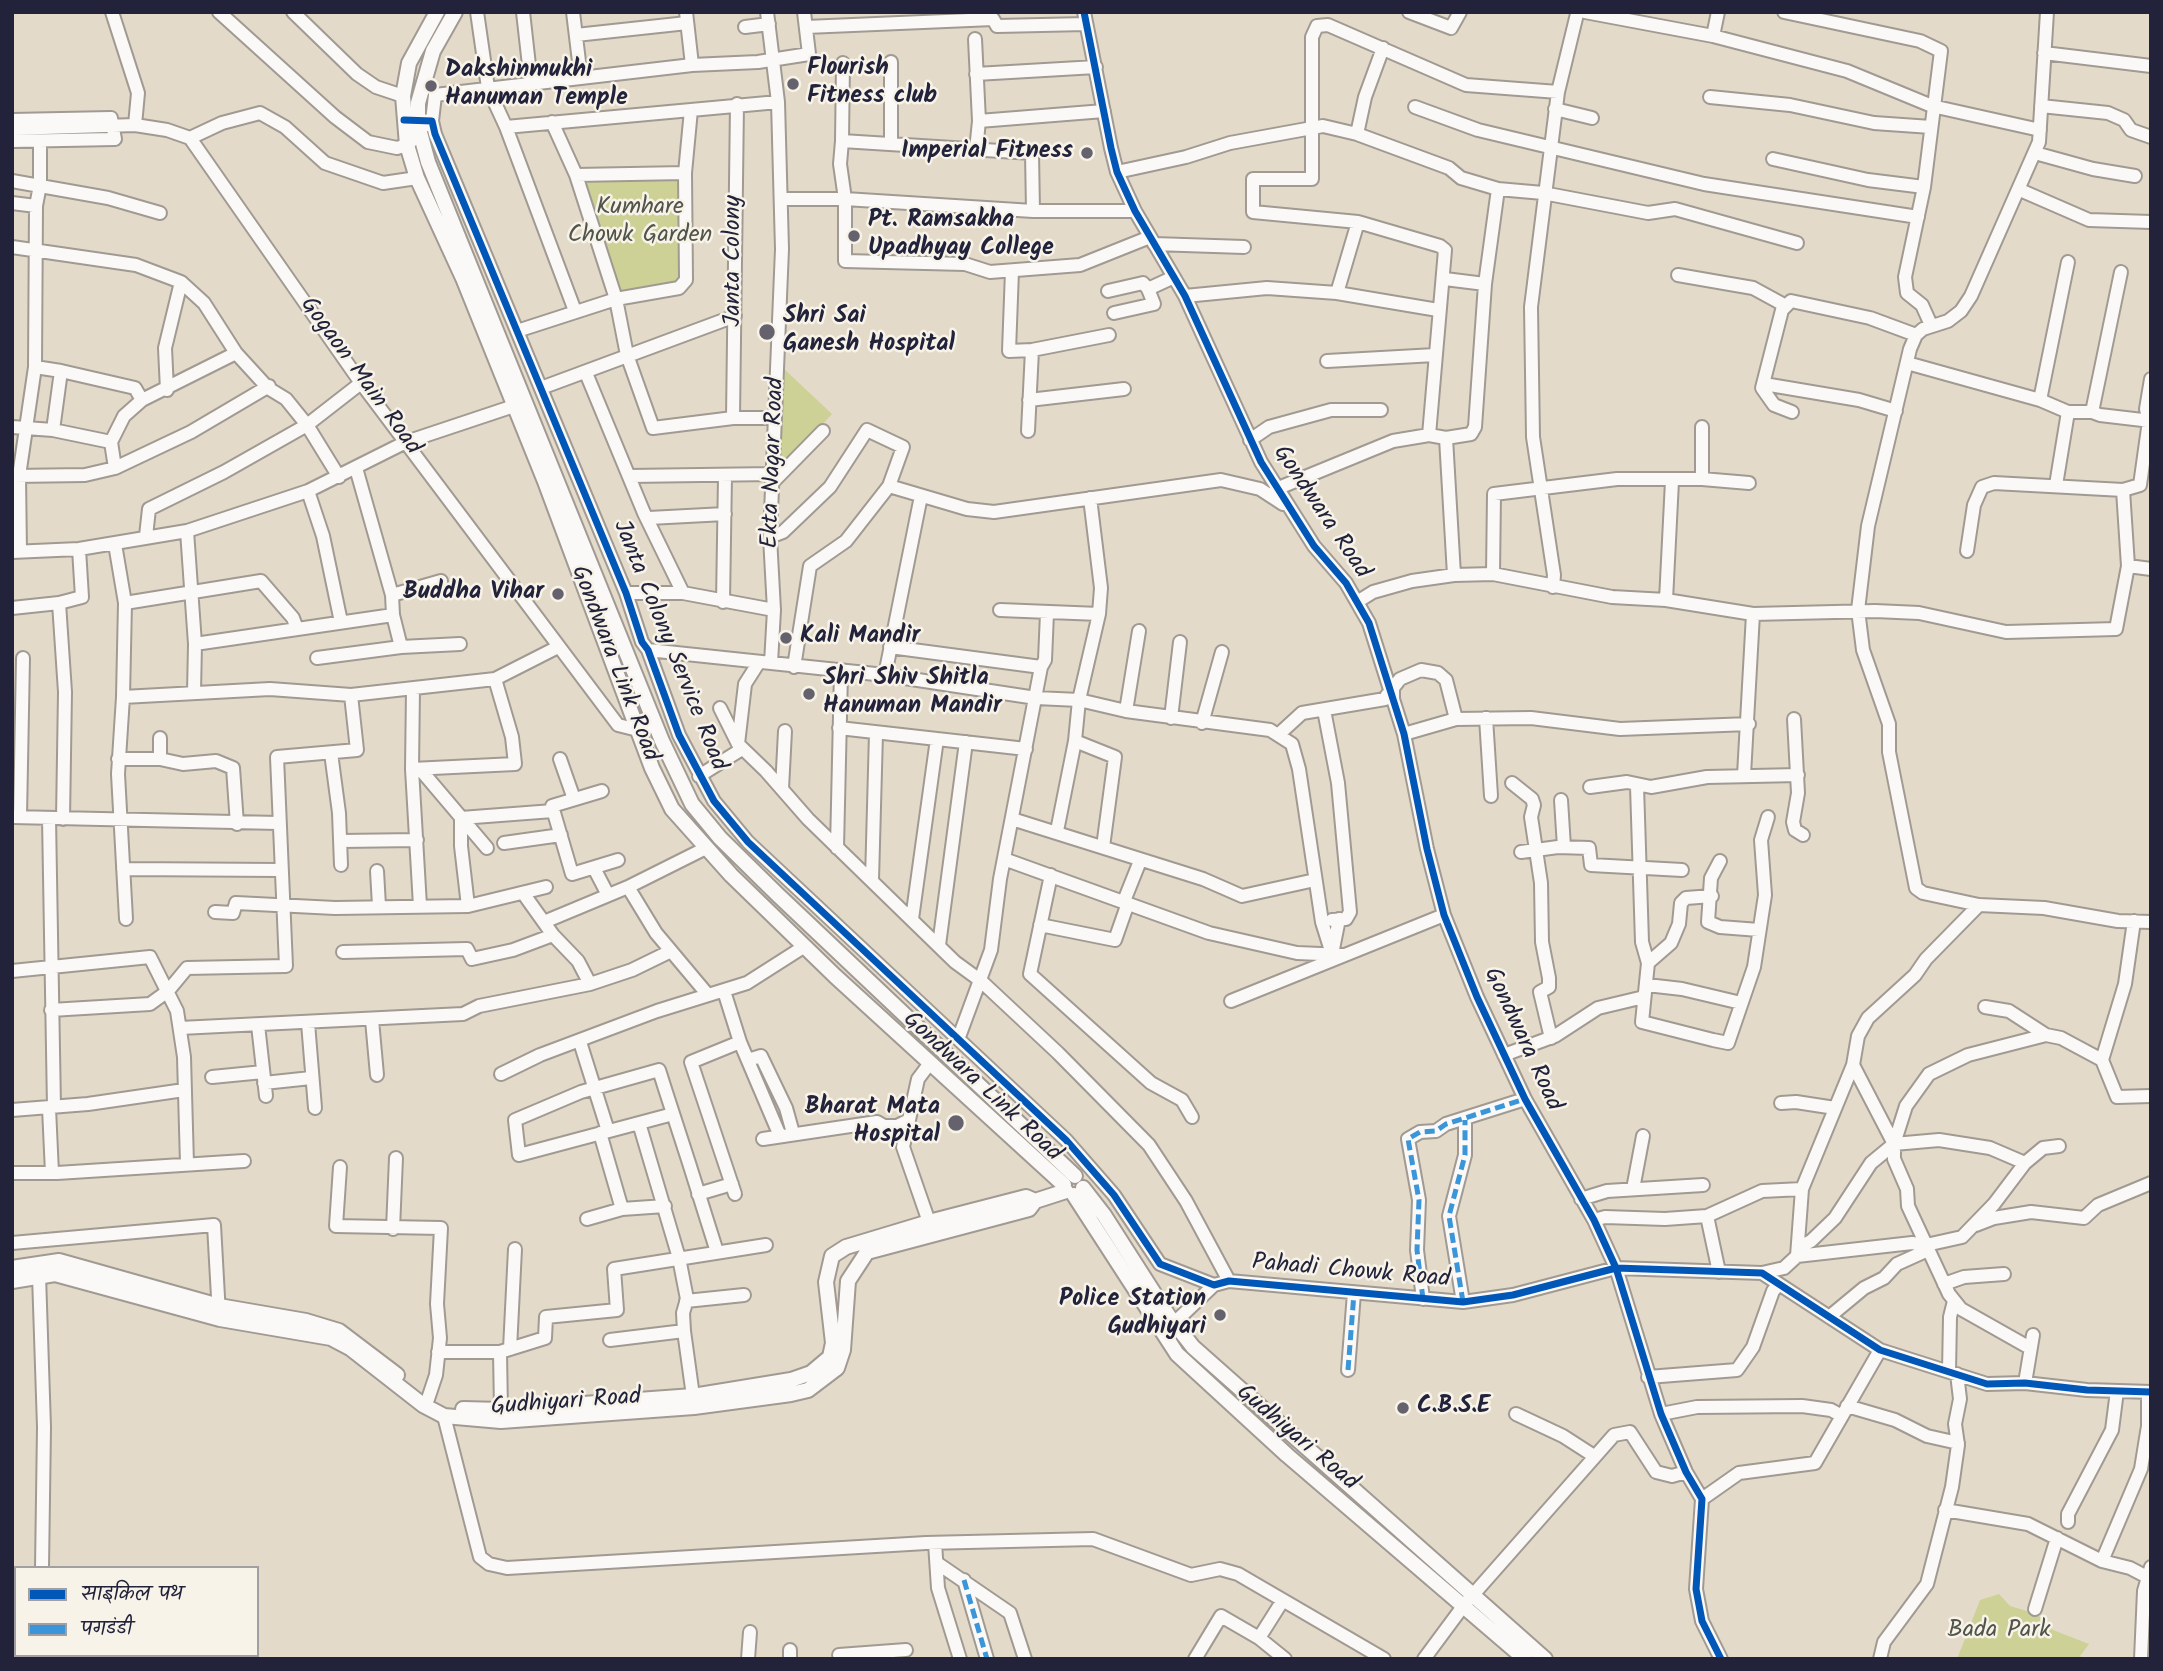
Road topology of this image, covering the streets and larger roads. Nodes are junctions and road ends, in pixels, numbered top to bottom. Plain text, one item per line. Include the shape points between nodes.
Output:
1 (112, 12) edge
2 (219, 12) edge
3 (293, 12) edge
4 (437, 12) edge
5 (455, 12) edge
6 (477, 12) edge
7 (523, 12) edge
8 (573, 12) edge
9 (623, 12) edge
10 (804, 12) edge
11 (1409, 12) edge
12 (1460, 12) edge
13 (1718, 12) edge
14 (1784, 12) edge
15 (2045, 12) edge
16 (1579, 13) edge
17 (687, 17) edge
18 (768, 18) edge
19 (1085, 18) edge
20 (625, 27) junction
21 (745, 27) dead end
22 (806, 27) junction
23 (576, 35) junction
24 (1713, 36) junction
25 (975, 39) dead end
26 (1383, 48) junction
27 (2044, 53) junction
28 (775, 60) junction
29 (843, 62) dead end
30 (891, 62) dead end
31 (692, 65) junction
32 (2151, 66) edge
33 (1096, 67) junction
34 (976, 74) junction
35 (581, 78) junction
36 (531, 83) junction
37 (488, 88) junction
38 (1558, 92) junction
39 (403, 96) junction
40 (1710, 97) dead end
41 (778, 102) junction
42 (737, 104) junction
43 (1933, 106) junction
44 (2041, 106) junction
45 (1415, 107) dead end
46 (1555, 109) junction
47 (691, 110) junction
48 (1104, 111) junction
49 (1592, 118) dead end
50 (12, 120) edge
51 (979, 121) junction
52 (552, 122) junction
53 (418, 123) junction
54 (135, 125) junction
55 (114, 127) junction
56 (506, 127) junction
57 (1311, 127) junction
58 (1931, 127) junction
59 (12, 129) edge
60 (2040, 130) junction
61 (1357, 134) junction
62 (2151, 137) edge
63 (190, 138) junction
64 (12, 141) edge
65 (40, 141) junction
66 (842, 141) junction
67 (891, 144) junction
68 (407, 145) junction
69 (1550, 149) junction
70 (976, 150) junction
71 (2035, 153) junction
72 (1773, 159) dead end
73 (1117, 172) junction
74 (685, 173) junction
75 (576, 176) junction
76 (2135, 176) dead end
77 (417, 178) junction
78 (12, 181) edge
79 (40, 185) junction
80 (1924, 187) junction
81 (1498, 189) junction
82 (2020, 190) junction
83 (1542, 193) junction
84 (781, 199) junction
85 (845, 199) junction
86 (12, 203) edge
87 (36, 206) junction
88 (1033, 211) junction
89 (1135, 211) junction
90 (160, 213) dead end
91 (1918, 217) junction
92 (1358, 222) junction
93 (2151, 222) edge
94 (1152, 241) junction
95 (1797, 243) dead end
96 (12, 247) edge
97 (1244, 247) dead end
98 (36, 249) junction
99 (2068, 261) dead end
100 (1012, 271) junction
101 (2121, 272) dead end
102 (1678, 275) dead end
103 (1174, 277) junction
104 (1445, 279) junction
105 (181, 282) junction
106 (1485, 284) junction
107 (1147, 289) junction
108 (1108, 291) dead end
109 (1337, 293) junction
110 (1185, 296) junction
111 (616, 299) junction
112 (1786, 306) junction
113 (1438, 310) junction
114 (575, 311) junction
115 (1114, 313) dead end
116 (735, 316) junction
117 (1931, 326) junction
118 (517, 331) junction
119 (1109, 335) dead end
120 (1916, 335) junction
121 (1031, 350) junction
122 (236, 353) junction
123 (627, 355) junction
124 (1435, 355) junction
125 (1327, 361) dead end
126 (1906, 363) junction
127 (35, 366) junction
128 (61, 371) junction
129 (586, 373) junction
130 (2151, 379) edge
131 (361, 383) junction
132 (1764, 384) junction
133 (269, 386) junction
134 (541, 388) junction
135 (1124, 389) dead end
136 (167, 390) junction
137 (142, 400) junction
138 (1029, 400) junction
139 (2040, 400) junction
140 (514, 406) junction
141 (1381, 410) dead end
142 (1896, 411) junction
143 (1792, 412) dead end
144 (2068, 412) junction
145 (2092, 412) junction
146 (733, 418) junction
147 (775, 418) junction
148 (2150, 421) edge
149 (307, 425) junction
150 (1702, 427) dead end
151 (19, 428) edge
152 (53, 430) junction
153 (823, 431) dead end
154 (1028, 431) dead end
155 (1429, 435) junction
156 (1446, 438) junction
157 (1250, 440) junction
158 (111, 442) junction
159 (406, 443) junction
160 (115, 468) junction
161 (356, 468) junction
162 (16, 476) edge
163 (725, 476) junction
164 (339, 477) junction
165 (629, 477) junction
166 (772, 479) junction
167 (1702, 479) junction
168 (1672, 481) junction
169 (1749, 483) dead end
170 (2056, 485) junction
171 (889, 486) junction
172 (1540, 487) junction
173 (1276, 489) junction
174 (2123, 490) junction
175 (308, 491) junction
176 (921, 496) junction
177 (1090, 498) junction
178 (1289, 508) junction
179 (725, 514) junction
180 (649, 518) junction
181 (187, 531) junction
182 (146, 536) junction
183 (770, 537) junction
184 (116, 544) junction
185 (79, 549) junction
186 (16, 551) edge
187 (1967, 551) dead end
188 (2128, 566) junction
189 (2151, 569) edge
190 (1493, 574) junction
191 (1454, 575) junction
192 (441, 580) dead end
193 (1553, 587) junction
194 (190, 593) junction
195 (626, 593) junction
196 (683, 593) junction
197 (392, 595) junction
198 (1666, 600) junction
199 (723, 602) junction
200 (1357, 602) junction
201 (59, 603) junction
202 (125, 603) junction
203 (12, 608) edge
204 (774, 610) junction
205 (1000, 610) dead end
206 (1858, 610) junction
207 (1047, 613) junction
208 (1098, 614) junction
209 (1753, 614) junction
210 (393, 615) junction
211 (341, 622) junction
212 (297, 629) junction
213 (1139, 631) dead end
214 (1180, 642) dead end
215 (195, 644) junction
216 (460, 645) dead end
217 (401, 647) junction
218 (558, 647) junction
219 (890, 647) junction
220 (648, 650) junction
221 (1222, 652) dead end
222 (23, 658) dead end
223 (317, 658) dead end
224 (765, 663) junction
225 (794, 667) junction
226 (1041, 667) junction
227 (841, 672) junction
228 (884, 675) junction
229 (495, 679) junction
230 (413, 689) junction
231 (194, 692) junction
232 (351, 695) junction
233 (123, 697) junction
234 (1036, 698) junction
235 (1393, 698) junction
236 (1079, 700) junction
237 (720, 708) dead end
238 (1324, 710) junction
239 (1126, 711) junction
240 (1171, 718) junction
241 (1486, 718) junction
242 (1456, 719) junction
243 (1794, 719) dead end
244 (1202, 723) junction
245 (1749, 724) junction
246 (656, 725) junction
247 (839, 728) junction
248 (638, 730) junction
249 (785, 731) dead end
250 (876, 733) junction
251 (1404, 734) junction
252 (1278, 735) junction
253 (160, 738) dead end
254 (937, 739) junction
255 (1075, 741) junction
256 (966, 742) junction
257 (740, 747) junction
258 (1026, 749) junction
259 (331, 753) junction
260 (118, 759) junction
261 (160, 759) junction
262 (560, 759) dead end
263 (416, 769) junction
264 (1744, 775) junction
265 (1798, 775) junction
266 (699, 776) junction
267 (1512, 783) dead end
268 (1637, 786) junction
269 (1590, 787) dead end
270 (782, 789) junction
271 (602, 791) dead end
272 (1492, 796) dead end
273 (574, 799) junction
274 (1562, 800) dead end
275 (554, 811) junction
276 (16, 817) edge
277 (1768, 817) dead end
278 (50, 818) junction
279 (461, 818) junction
280 (63, 819) junction
281 (1012, 819) junction
282 (120, 820) junction
283 (278, 823) junction
284 (237, 824) junction
285 (1057, 831) junction
286 (561, 835) junction
287 (1803, 835) dead end
288 (417, 840) junction
289 (341, 841) junction
290 (504, 843) dead end
291 (1102, 847) junction
292 (1564, 847) junction
293 (487, 848) dead end
294 (706, 848) junction
295 (837, 848) junction
296 (1537, 849) junction
297 (1521, 852) dead end
298 (1004, 859) junction
299 (618, 860) dead end
300 (1720, 861) dead end
301 (1140, 862) junction
302 (341, 865) dead end
303 (1639, 867) junction
304 (594, 868) junction
305 (122, 869) junction
306 (281, 870) junction
307 (1682, 870) dead end
308 (377, 871) dead end
309 (1051, 875) junction
310 (872, 880) junction
311 (1315, 880) junction
312 (546, 887) dead end
313 (628, 887) junction
314 (523, 893) junction
315 (608, 895) junction
316 (1712, 896) junction
317 (1126, 902) junction
318 (282, 905) junction
319 (1979, 905) junction
320 (379, 906) junction
321 (420, 906) junction
322 (468, 906) junction
323 (215, 912) dead end
324 (1444, 915) junction
325 (126, 919) dead end
326 (912, 919) junction
327 (1339, 919) junction
328 (544, 922) junction
329 (1322, 922) junction
330 (2134, 922) junction
331 (2151, 922) edge
332 (1040, 925) junction
333 (1759, 930) junction
334 (553, 935) junction
335 (939, 945) junction
336 (805, 946) junction
337 (671, 951) junction
338 (344, 952) dead end
339 (1338, 955) junction
340 (1648, 963) junction
341 (50, 968) junction
342 (12, 971) edge
343 (981, 981) junction
344 (590, 984) junction
345 (169, 991) junction
346 (724, 991) junction
347 (1646, 991) junction
348 (708, 995) junction
349 (1231, 1001) dead end
350 (1741, 1003) junction
351 (1985, 1007) dead end
352 (51, 1010) junction
353 (372, 1020) junction
354 (308, 1023) junction
355 (258, 1025) junction
356 (180, 1028) junction
357 (2046, 1035) junction
358 (958, 1037) junction
359 (1551, 1038) junction
360 (580, 1042) junction
361 (740, 1042) junction
362 (1504, 1055) junction
363 (748, 1060) junction
364 (2102, 1060) junction
365 (930, 1063) junction
366 (1853, 1065) junction
367 (501, 1074) dead end
368 (377, 1075) dead end
369 (212, 1077) dead end
370 (311, 1078) junction
371 (264, 1084) junction
372 (595, 1088) junction
373 (184, 1090) junction
374 (2151, 1096) edge
375 (1525, 1099) junction
376 (1781, 1103) dead end
377 (51, 1108) junction
378 (315, 1108) dead end
379 (1835, 1108) junction
380 (12, 1110) edge
381 (673, 1114) junction
382 (1192, 1117) dead end
383 (1465, 1120) junction
384 (907, 1121) junction
385 (639, 1122) junction
386 (604, 1132) junction
387 (793, 1133) junction
388 (780, 1136) junction
389 (1643, 1136) dead end
390 (763, 1139) dead end
391 (1894, 1144) junction
392 (2059, 1146) dead end
393 (396, 1158) dead end
394 (244, 1161) dead end
395 (2025, 1163) junction
396 (187, 1164) junction
397 (340, 1167) dead end
398 (12, 1173) edge
399 (52, 1173) junction
400 (1076, 1183) junction
401 (2151, 1183) edge
402 (1703, 1185) dead end
403 (1633, 1189) junction
404 (1802, 1189) junction
405 (698, 1194) junction
406 (1581, 1199) junction
407 (1035, 1201) junction
408 (665, 1206) junction
409 (622, 1209) junction
410 (1707, 1216) junction
411 (587, 1219) dead end
412 (1594, 1220) junction
413 (929, 1222) junction
414 (1976, 1225) junction
415 (393, 1229) junction
416 (12, 1243) edge
417 (766, 1245) dead end
418 (1927, 1248) junction
419 (515, 1249) dead end
420 (717, 1252) junction
421 (1798, 1252) junction
422 (679, 1258) junction
423 (12, 1268) edge
424 (1616, 1268) junction
425 (1719, 1272) junction
426 (1762, 1273) junction
427 (2004, 1274) dead end
428 (39, 1275) junction
429 (12, 1281) edge
430 (1228, 1281) junction
431 (1779, 1284) junction
432 (1944, 1284) junction
433 (1214, 1285) junction
434 (1354, 1293) junction
435 (744, 1295) dead end
436 (1423, 1299) junction
437 (686, 1301) junction
438 (1954, 1301) junction
439 (1463, 1302) junction
440 (219, 1312) junction
441 (1829, 1317) junction
442 (1174, 1323) junction
443 (684, 1331) junction
444 (610, 1340) dead end
445 (505, 1350) junction
446 (1880, 1350) junction
447 (439, 1352) junction
448 (1348, 1370) dead end
449 (1953, 1373) junction
450 (1648, 1377) junction
451 (2025, 1383) junction
452 (793, 1387) junction
453 (2117, 1391) junction
454 (2150, 1392) edge
455 (693, 1396) junction
456 (428, 1399) junction
457 (501, 1410) junction
458 (1844, 1411) junction
459 (1516, 1414) dead end
460 (1661, 1414) junction
461 (444, 1416) junction
462 (1958, 1443) junction
463 (1594, 1456) junction
464 (1686, 1472) junction
465 (1702, 1499) junction
466 (1945, 1510) junction
467 (2068, 1522) dead end
468 (2057, 1538) junction
469 (935, 1543) junction
470 (2102, 1561) junction
471 (937, 1563) junction
472 (42, 1566) edge
473 (2150, 1574) edge
474 (964, 1580) junction
475 (1283, 1600) junction
476 (1468, 1600) junction
477 (2035, 1609) dead end
478 (750, 1632) dead end
479 (1259, 1638) junction
480 (905, 1650) dead end
481 (839, 1652) edge
482 (748, 1659) edge
483 (960, 1659) edge
484 (987, 1659) edge
485 (1025, 1659) edge
486 (1195, 1659) edge
487 (1285, 1659) edge
488 (1384, 1659) edge
489 (1424, 1659) edge
490 (1525, 1659) edge
491 (1545, 1659) edge
492 (1721, 1659) edge
493 (1880, 1659) edge
494 (2141, 1659) edge

1 - 54 street via 138,93
2 - 68 street via 368,142 397,148
3 - 39 street via 357,74 376,87
4 - 39 street, Gondwara Link Road via 409,63
5 - 53 street via 422,81
6 - 37 street
7 - 36 street
8 - 23 street
9 - 20 street
10 - 22 street
11 - 12 street via 1451,28
13 - 24 street
14 - 43 street via 1920,41 1941,51
15 - 27 street
16 - 24 street
16 - 38 street
17 - 20 street
17 - 31 street
18 - 21 street
18 - 28 street, Ekta Nagar Road
19 - 22 street via 997,26 993,19
19 - 33 street, Gondwara Road
20 - 23 street
22 - 28 street via 809,54
23 - 35 street
24 - 43 street via 1847,71
25 - 34 street
26 - 38 street via 1466,85
26 - 57 street via 1328,25 1317,26 1312,37
26 - 61 street
27 - 32 street
27 - 44 street
28 - 31 street
28 - 41 street, Ekta Nagar Road
29 - 66 street
30 - 67 street
31 - 35 street
33 - 34 street
33 - 48 street, Gondwara Road
34 - 51 street
35 - 36 street
36 - 37 street
37 - 53 street via 435,95
37 - 56 street
38 - 46 street
39 - 53 street, Gondwara Link Road
40 - 58 street via 1790,105 1874,123
41 - 42 street
41 - 84 street, Ekta Nagar Road
42 - 47 street
42 - 116 street, Janta Colony
43 - 58 street
43 - 60 street
44 - 60 street
44 - 62 street via 2108,113 2124,120 2131,130
45 - 69 street
46 - 49 street
46 - 69 street
47 - 52 street
47 - 74 street
48 - 51 street
48 - 73 street, Gondwara Road
50 - 55 street via 111,118
51 - 70 street
52 - 56 street
52 - 75 street
53 - 68 street, Gondwara Link Road
53 - 118 street, Janta Colony Service Road via 435,134
53 - 246 street, Gondwara Link Road via 428,162
54 - 55 street
54 - 63 street
55 - 59 street
55 - 65 street via 116,139
56 - 114 street
57 - 61 street
57 - 73 street
57 - 92 street via 1312,179 1253,179 1253,212
58 - 80 street
60 - 71 street
61 - 81 street
63 - 77 street via 260,113 285,127 325,163 383,183
63 - 131 street, Gogaon Main Road
64 - 65 street
65 - 79 street
66 - 67 street
66 - 85 street
67 - 70 street
68 - 77 street, Gondwara Link Road
69 - 83 street
69 - 91 street via 1704,184
70 - 88 street via 1032,153
71 - 76 street
71 - 82 street
72 - 80 street
73 - 89 street, Gondwara Road
74 - 75 street
74 - 111 street via 686,281 679,288
75 - 111 street
77 - 140 street, Gondwara Link Road
78 - 79 street
79 - 87 street
79 - 90 street
80 - 91 street
81 - 83 street
81 - 106 street
82 - 93 street via 2089,220
82 - 117 street via 1971,296 1948,321
83 - 95 street via 1648,213 1675,209
83 - 172 street via 1531,307 1533,437
84 - 85 street
84 - 147 street, Ekta Nagar Road
85 - 88 street
85 - 100 street via 845,261 965,264 990,272
86 - 87 street
87 - 98 street
88 - 89 street
89 - 94 street, Gondwara Road
91 - 117 street via 1905,288 1922,305
92 - 104 street via 1440,246 1445,250
92 - 109 street
94 - 97 street
94 - 100 street via 1080,265
94 - 103 street, Gondwara Road
96 - 98 street
98 - 105 street via 136,265
98 - 127 street
99 - 139 street
100 - 121 street via 1009,351
101 - 145 street
102 - 112 street via 1753,288
103 - 107 street
103 - 110 street, Gondwara Road
104 - 106 street
104 - 113 street
105 - 122 street via 204,303
105 - 136 street via 165,348
106 - 156 street via 1475,426 1471,434
107 - 108 street via 1143,283
107 - 115 street via 1154,303
109 - 110 street via 1267,288
109 - 113 street
110 - 157 street, Gondwara Road
111 - 114 street
111 - 123 street
112 - 120 street via 1791,301 1870,318
112 - 132 street
113 - 124 street
114 - 118 street
116 - 123 street
116 - 146 street, Janta Colony
117 - 120 street
118 - 134 street, Janta Colony Service Road
119 - 121 street
120 - 126 street
121 - 138 street
122 - 133 street
122 - 136 street
123 - 129 street
123 - 146 street via 653,428
124 - 125 street
124 - 155 street
126 - 139 street
126 - 142 street
127 - 128 street
127 - 151 street
128 - 137 street via 135,388
128 - 152 street
129 - 134 street
129 - 165 street
130 - 148 street via 2146,409
131 - 149 street
131 - 159 street, Gogaon Main Road
132 - 142 street
132 - 143 street via 1762,388 1774,405
133 - 149 street
133 - 160 street via 191,432
134 - 195 street, Janta Colony Service Road
135 - 138 street
136 - 137 street
137 - 158 street via 124,416
138 - 154 street
139 - 144 street
140 - 159 street
140 - 248 street, Gondwara Link Road
141 - 157 street via 1331,410 1269,426
142 - 206 street via 1868,526
144 - 145 street
144 - 170 street
145 - 148 street
146 - 147 street
147 - 166 street, Ekta Nagar Road
148 - 174 street via 2140,485
149 - 164 street
149 - 182 street via 149,509
150 - 167 street
151 - 152 street
151 - 162 street
152 - 158 street
153 - 166 street
155 - 156 street
155 - 173 street via 1393,441
156 - 191 street
157 - 173 street, Gondwara Road
158 - 160 street
159 - 161 street
159 - 218 street, Gogaon Main Road
160 - 162 street via 85,475
161 - 164 street
161 - 197 street
162 - 186 street
163 - 165 street
163 - 166 street
163 - 179 street
164 - 175 street
165 - 180 street
166 - 183 street, Ekta Nagar Road
167 - 168 street
167 - 169 street
168 - 172 street
168 - 198 street
170 - 174 street
170 - 187 street via 1994,483 1982,487
171 - 176 street
171 - 183 street via 903,447 867,430 830,487 782,532
171 - 225 street via 846,541 810,566
172 - 190 street via 1494,494
172 - 193 street
173 - 178 street, Gondwara Road
174 - 188 street
175 - 181 street
175 - 211 street
176 - 177 street via 994,512
176 - 219 street
177 - 178 street via 1221,480 1260,489
177 - 208 street via 1101,588
178 - 200 street, Gondwara Road
179 - 180 street
179 - 199 street
180 - 196 street
181 - 182 street
181 - 194 street
182 - 184 street
183 - 204 street, Ekta Nagar Road
184 - 185 street
184 - 202 street
185 - 186 street
185 - 201 street via 82,597
188 - 189 street
188 - 206 street via 2116,629 2006,632 1919,613
190 - 191 street
190 - 193 street
191 - 200 street via 1373,592
192 - 197 street
193 - 198 street
194 - 202 street
194 - 212 street via 261,580
194 - 215 street
195 - 196 street
195 - 220 street, Janta Colony Service Road
196 - 199 street
197 - 210 street
198 - 209 street
199 - 204 street
200 - 235 street, Gondwara Road via 1370,623
201 - 203 street
201 - 280 street via 65,692
202 - 233 street
204 - 224 street, Ekta Nagar Road
205 - 207 street
206 - 209 street
206 - 319 street via 1865,660 1889,724 1889,752 1916,888
207 - 208 street
207 - 226 street
208 - 236 street
209 - 245 street
210 - 211 street
210 - 217 street
211 - 212 street
212 - 215 street
213 - 239 street
214 - 240 street
215 - 231 street
216 - 217 street
217 - 223 street
218 - 229 street
218 - 248 street, Gogaon Main Road via 618,725
219 - 226 street
219 - 228 street
220 - 224 street
220 - 266 street, Janta Colony Service Road
221 - 244 street
222 - 276 street
224 - 225 street
224 - 257 street via 745,684
225 - 227 street
226 - 234 street
227 - 228 street
227 - 247 street
228 - 234 street
229 - 230 street
229 - 263 street via 515,764
230 - 232 street
230 - 263 street
231 - 232 street via 270,689
231 - 233 street
232 - 259 street via 357,750
233 - 260 street
234 - 236 street
234 - 258 street
235 - 238 street via 1387,695
235 - 242 street via 1400,679 1431,670 1446,680
235 - 251 street, Gondwara Road
236 - 239 street
236 - 255 street
237 - 257 street
238 - 252 street via 1302,713
238 - 327 street via 1338,783 1350,912 1346,919
239 - 240 street
240 - 244 street
241 - 242 street
241 - 245 street via 1531,718 1620,729
241 - 272 street
242 - 251 street
243 - 265 street
244 - 252 street via 1270,730
245 - 264 street
246 - 248 street
246 - 400 street, Gondwara Link Road via 692,803 720,838
247 - 250 street
247 - 295 street
248 - 294 street, Gondwara Link Road via 672,809
249 - 270 street
250 - 254 street
250 - 310 street
251 - 324 street, Gondwara Road
252 - 311 street via 1292,744 1299,769
253 - 261 street
254 - 256 street
254 - 326 street
255 - 285 street
255 - 291 street via 1115,757
256 - 258 street
256 - 335 street
257 - 266 street
257 - 270 street
258 - 281 street
259 - 283 street via 277,757
259 - 289 street
260 - 261 street
260 - 282 street
261 - 284 street via 183,764 216,761 233,768
262 - 273 street
263 - 279 street
263 - 288 street
264 - 265 street
264 - 268 street
265 - 287 street via 1793,821 1795,830
266 - 358 street, Janta Colony Service Road via 748,842
267 - 296 street via 1532,799
268 - 269 street via 1628,782
268 - 303 street
270 - 295 street
271 - 273 street
273 - 275 street via 552,806
274 - 292 street
275 - 279 street
275 - 286 street
276 - 278 street
277 - 333 street via 1760,841 1766,878
278 - 280 street
278 - 341 street
279 - 293 street
279 - 322 street
280 - 282 street
281 - 285 street
281 - 298 street
282 - 284 street
282 - 305 street
283 - 284 street
283 - 306 street
285 - 291 street
286 - 290 street
286 - 304 street via 572,874
288 - 289 street
288 - 321 street
289 - 302 street
291 - 301 street
292 - 296 street
292 - 303 street via 1588,848 1591,865
294 - 313 street
294 - 336 street, Gondwara Link Road
295 - 310 street
296 - 297 street
296 - 359 street via 1542,942 1549,978 1549,986 1540,992
298 - 309 street
298 - 343 street via 991,950
299 - 304 street
300 - 316 street via 1712,878
301 - 311 street via 1242,896
301 - 317 street
303 - 307 street
303 - 340 street via 1642,943
304 - 315 street
305 - 306 street
305 - 325 street
306 - 318 street
308 - 320 street
309 - 317 street
309 - 332 street
310 - 326 street
311 - 329 street
312 - 314 street
313 - 315 street
313 - 337 street
314 - 322 street
314 - 328 street
315 - 328 street
316 - 333 street via 1708,922
316 - 340 street via 1681,902 1679,925 1671,943
317 - 332 street via 1115,940
317 - 339 street via 1258,946
318 - 320 street
318 - 323 street via 236,903 233,913
318 - 345 street via 286,966 187,968
319 - 330 street via 2044,908
319 - 366 street via 1868,1018 1858,1037
320 - 321 street
321 - 322 street
324 - 339 street
324 - 362 street, Gondwara Road
326 - 335 street
327 - 329 street
327 - 339 street
328 - 334 street
329 - 339 street
330 - 331 street
330 - 364 street via 2125,984
332 - 382 street via 1030,974 1150,1083 1182,1100
333 - 350 street via 1754,967
334 - 338 street via 472,959 467,949
334 - 344 street via 578,961
335 - 343 street
336 - 346 street via 747,983
336 - 365 street, Gondwara Link Road
337 - 344 street
337 - 348 street
339 - 349 street
340 - 347 street
341 - 342 street
341 - 345 street via 149,957
341 - 352 street
343 - 358 street
343 - 430 street via 1149,1145 1204,1232
344 - 353 street via 479,1006 463,1014
345 - 352 street via 150,1004
345 - 356 street
346 - 348 street
346 - 361 street
347 - 350 street via 1682,989
347 - 350 street via 1642,1022 1728,1043
347 - 359 street via 1598,1009
348 - 360 street
351 - 357 street via 2009,1011
352 - 377 street
353 - 354 street
353 - 368 street
354 - 355 street
354 - 370 street
355 - 356 street
355 - 371 street
356 - 373 street
357 - 364 street
357 - 391 street via 1968,1055 1929,1074 1906,1106
358 - 400 street, Janta Colony Service Road via 1038,1112
359 - 362 street
360 - 367 street
360 - 372 street
361 - 363 street
361 - 405 street via 691,1062 733,1189
362 - 375 street, Gondwara Road
363 - 387 street via 761,1056
363 - 388 street
364 - 374 street via 2117,1097
365 - 384 street via 918,1079
365 - 400 street, Gondwara Link Road
366 - 379 street
366 - 391 street
369 - 371 street
370 - 371 street
370 - 378 street
372 - 381 street via 659,1070
372 - 386 street
372 - 386 street via 515,1120 519,1155
373 - 377 street
373 - 396 street
375 - 383 street
375 - 406 street, Gondwara Road
376 - 379 street
377 - 380 street
377 - 399 street
379 - 404 street
381 - 385 street
381 - 405 street
383 - 436 street via 1408,1139 1419,1200 1417,1250
383 - 439 street via 1465,1155 1449,1216
384 - 387 street
384 - 413 street via 903,1147
385 - 386 street
385 - 408 street
386 - 409 street
387 - 388 street
388 - 390 street
389 - 403 street
391 - 395 street via 1948,1141 1990,1148
391 - 418 street via 1908,1206
391 - 421 street via 1871,1163 1835,1218
392 - 395 street via 2043,1148
393 - 415 street
394 - 396 street
395 - 414 street
396 - 399 street
397 - 415 street via 336,1226
398 - 399 street
400 - 407 street, Gudhiyari Road
400 - 433 street via 1114,1195 1160,1265
400 - 442 street, Gudhiyari Road
400 - 476 street, Gudhiyari Road via 1177,1354 1287,1455
401 - 414 street via 2098,1205 2084,1218 2031,1212
402 - 403 street
403 - 406 street
404 - 410 street via 1762,1191
404 - 421 street
405 - 420 street
406 - 412 street, Gondwara Road
407 - 413 street, Gudhiyari Road via 1026,1197
407 - 452 street, Gudhiyari Road via 1028,1209 867,1252 848,1281 843,1350 837,1368 807,1390
408 - 409 street
408 - 422 street
409 - 411 street
410 - 412 street
410 - 425 street
412 - 424 street, Gondwara Road
413 - 452 street, Gudhiyari Road via 846,1247 832,1256 826,1282 830,1357
414 - 418 street via 1962,1237
415 - 447 street via 441,1228
416 - 440 street via 214,1224
417 - 420 street
418 - 421 street via 1912,1243
418 - 432 street
418 - 441 street via 1897,1264
419 - 445 street
420 - 422 street
421 - 426 street via 1784,1268
422 - 437 street
422 - 445 street via 614,1269 617,1310 546,1317 545,1338
423 - 440 street, Gudhiyari Road via 59,1261
424 - 425 street, Pahadi Chowk Road
424 - 439 street, Pahadi Chowk Road via 1513,1295
424 - 450 street, Gondwara Road
425 - 426 street, Pahadi Chowk Road
426 - 431 street
427 - 432 street via 1964,1277
428 - 429 street, Gudhiyari Road
428 - 440 street, Gudhiyari Road via 55,1274
428 - 472 street
430 - 433 street, Pahadi Chowk Road
430 - 434 street, Pahadi Chowk Road
431 - 441 street
431 - 450 street via 1753,1347 1737,1370
432 - 438 street
433 - 442 street
434 - 436 street, Pahadi Chowk Road
434 - 448 street
435 - 437 street
436 - 439 street, Pahadi Chowk Road
437 - 443 street
438 - 449 street
438 - 451 street via 1972,1317 2032,1341
440 - 456 street, Gudhiyari Road via 306,1321 339,1331
440 - 461 street, Gudhiyari Road via 331,1338
441 - 446 street
442 - 476 street, Gudhiyari Road via 1228,1380
443 - 444 street
443 - 455 street
445 - 447 street
445 - 457 street
446 - 449 street
446 - 458 street
447 - 456 street
449 - 451 street via 1987,1384
449 - 462 street via 1960,1399 1955,1424
450 - 460 street, Gondwara Road
451 - 453 street
452 - 455 street, Gudhiyari Road
452 - 461 street, Gudhiyari Road via 694,1407 500,1421
453 - 454 street
453 - 467 street via 2112,1430
454 - 470 street via 2141,1469
455 - 457 street, Gudhiyari Road
456 - 457 street, Gudhiyari Road via 446,1407
458 - 460 street via 1802,1406 1697,1407
458 - 462 street via 1895,1420 1927,1436
458 - 465 street via 1815,1464 1739,1473
459 - 463 street
460 - 464 street, Gondwara Road
461 - 469 street via 480,1557 489,1564 507,1568
462 - 466 street
463 - 464 street via 1614,1435 1630,1432 1656,1472 1672,1476
463 - 476 street
464 - 465 street, Gondwara Road
465 - 492 street via 1696,1589 1702,1621
466 - 468 street via 2028,1524
466 - 493 street via 1927,1584 1884,1642
468 - 470 street
468 - 477 street
469 - 471 street
469 - 475 street via 1093,1539 1191,1575 1220,1569 1238,1574
470 - 473 street
471 - 474 street
471 - 483 street via 938,1588
473 - 494 street via 2144,1591
474 - 484 street
474 - 485 street via 1010,1614
475 - 479 street
475 - 488 street
476 - 489 street
476 - 490 street, Gudhiyari Road
476 - 491 street, Gudhiyari Road
478 - 482 street
479 - 486 street via 1221,1616
479 - 487 street
480 - 481 street

